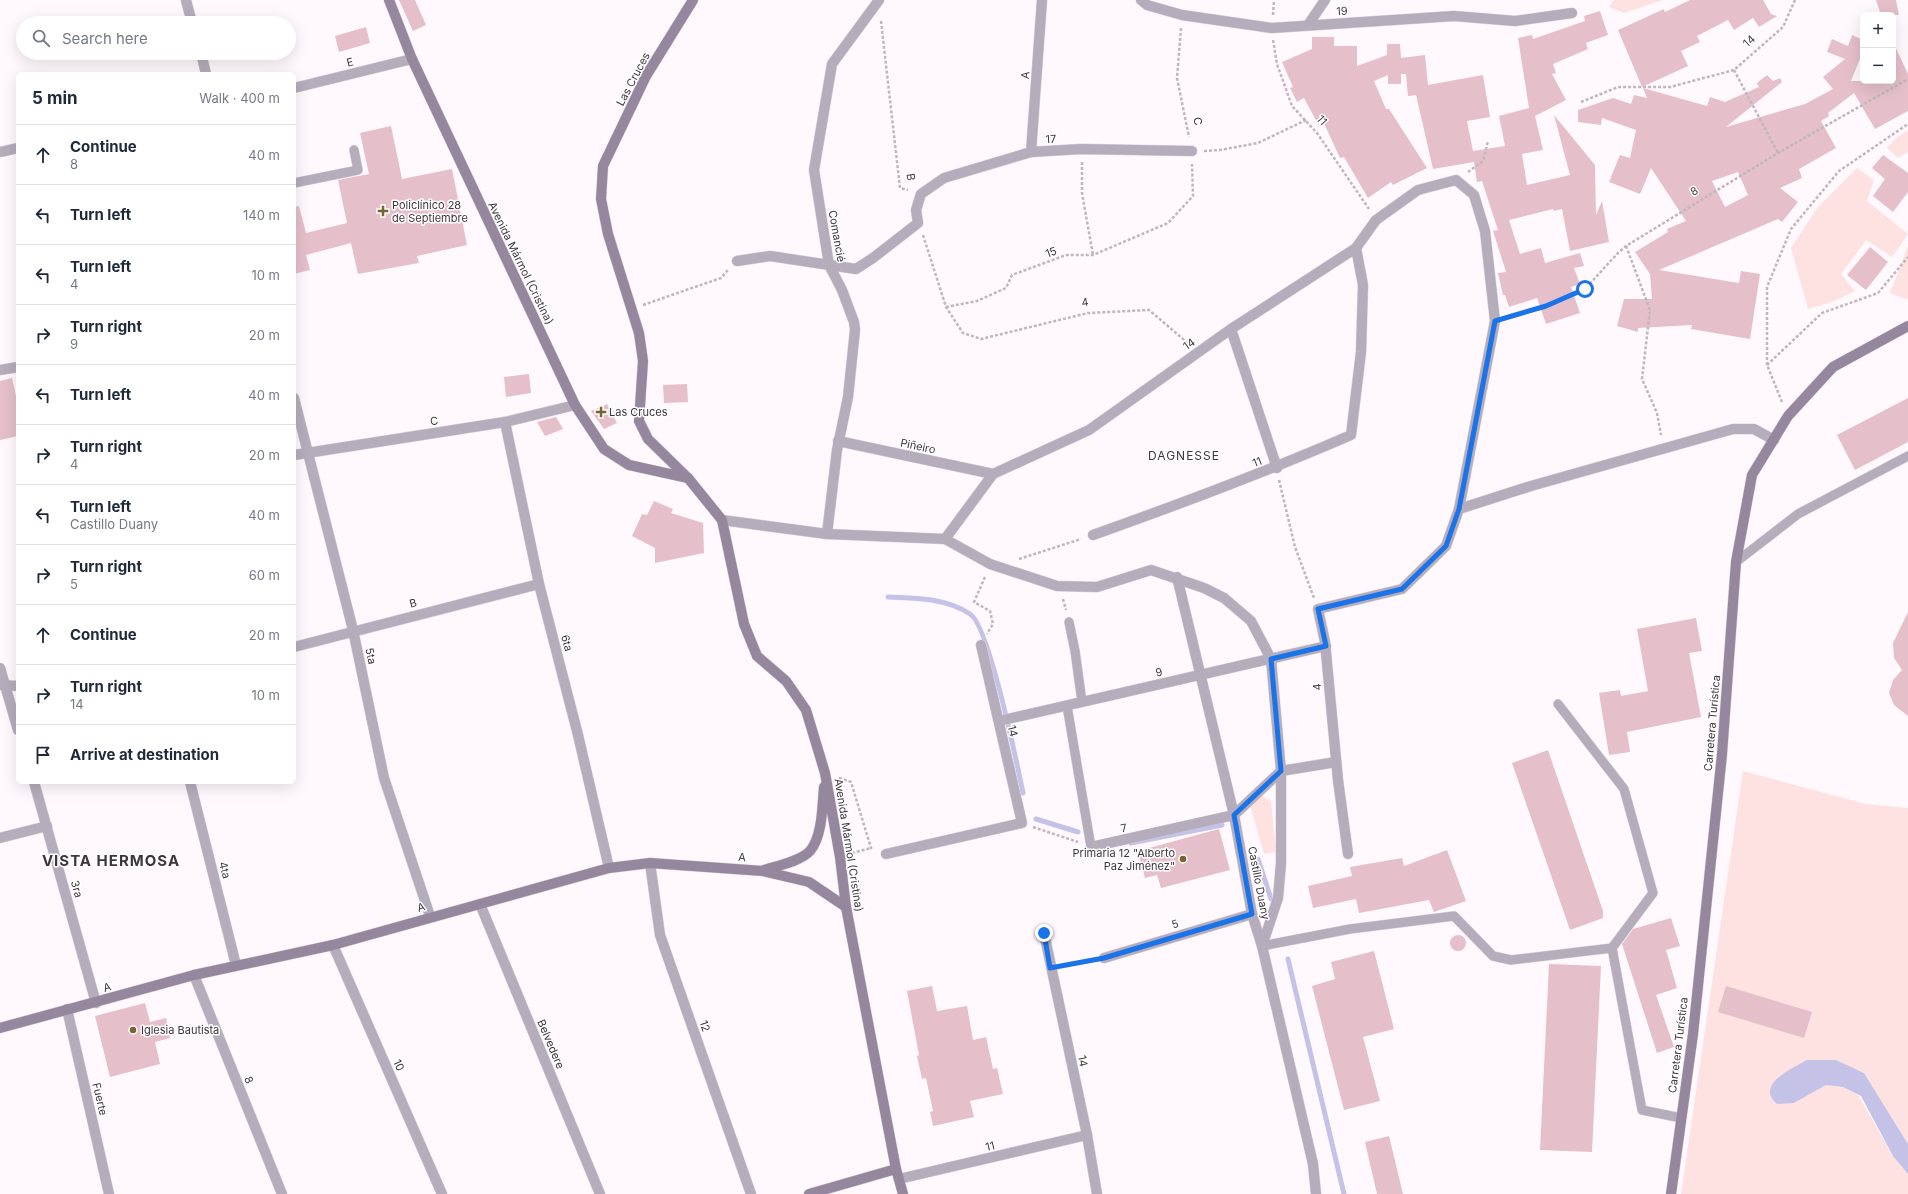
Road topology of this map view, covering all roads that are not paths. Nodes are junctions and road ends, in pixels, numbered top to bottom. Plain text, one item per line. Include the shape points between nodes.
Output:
1 (186, 0) edge
2 (389, 0) edge
3 (693, 0) edge
4 (879, 0) edge
5 (1042, 0) edge
6 (1141, 0) edge
7 (1325, 0) edge
8 (1572, 13) dead end
9 (190, 16) edge
10 (1308, 25) junction
11 (412, 59) junction
12 (203, 60) edge
13 (206, 72) edge
14 (296, 88) edge
15 (16, 148) edge
16 (354, 150) dead end
17 (1192, 151) road end
18 (0, 152) edge
19 (1030, 152) junction
20 (296, 183) edge
21 (921, 194) joint
22 (1356, 248) junction
23 (737, 261) dead end
24 (829, 265) junction
25 (1908, 326) edge
26 (1231, 329) junction
27 (16, 367) edge
28 (0, 370) edge
29 (296, 405) edge
30 (575, 405) junction
31 (505, 422) junction
32 (1774, 440) junction
33 (838, 441) junction
34 (309, 453) junction
35 (296, 455) edge
36 (1908, 456) edge
37 (1277, 468) junction
38 (993, 474) junction
39 (688, 478) junction
40 (1459, 509) junction
41 (722, 520) junction
42 (827, 534) junction
43 (1093, 534) road end
44 (945, 539) junction
45 (1736, 562) junction
46 (1177, 577) junction
47 (539, 584) junction
48 (1069, 622) road end
49 (353, 630) junction
50 (981, 645) dead end
51 (296, 646) edge
52 (1326, 646) junction
53 (1271, 659) junction
54 (0, 668) edge
55 (1200, 675) junction
56 (2, 686) edge
57 (16, 686) edge
58 (1082, 702) junction
59 (1558, 704) dead end
60 (1067, 706) junction
61 (999, 721) junction
62 (16, 724) edge
63 (1336, 762) junction
64 (1281, 771) junction
65 (825, 773) junction
66 (35, 784) edge
67 (191, 784) edge
68 (1234, 815) junction
69 (47, 826) junction
70 (0, 838) edge
71 (1091, 847) joint
72 (886, 854) road end
73 (1348, 854) dead end
74 (650, 863) junction
75 (609, 868) junction
76 (763, 871) junction
77 (480, 904) junction
78 (846, 907) junction
79 (1252, 914) junction
80 (430, 916) junction
81 (1044, 933) dead end
82 (333, 945) junction
83 (1262, 946) junction
84 (1612, 948) junction
85 (1104, 958) road end
86 (236, 964) junction
87 (194, 975) junction
88 (96, 1003) junction
89 (67, 1009) junction
90 (0, 1028) edge
91 (1681, 1118) junction
92 (1087, 1136) junction
93 (898, 1174) junction
94 (109, 1194) edge
95 (282, 1194) edge
96 (442, 1194) edge
97 (600, 1194) edge
98 (751, 1194) edge
99 (810, 1194) edge
100 (903, 1194) edge
101 (1097, 1194) edge
102 (1316, 1194) edge
103 (1671, 1194) edge

1 - 9 street
2 - 11 main road, Avenida Mármol (Cristina)
3 - 39 main road, Las Cruces via 646,76 603,166 601,199 608,234 639,333 643,361 639,421 648,439
4 - 24 street, Comancié via 832,64 814,170
5 - 19 street, A
6 - 10 street, 19 via 1147,5 1182,15 1272,28
7 - 10 street
8 - 10 street, 19 via 1515,21 1454,16
11 - 14 street, E
11 - 30 main road, Avenida Mármol (Cristina)
12 - 13 street
15 - 18 street
16 - 20 lane via 358,170
17 - 19 street, 17 via 1082,149
19 - 21 street, 17 via 944,178
21 - 24 street, B via 916,210 918,223 873,258 856,269
22 - 26 street, 14
22 - 37 street, 11 via 1364,285 1362,338 1350,435
22 - 40 street, 14 via 1376,220 1418,190 1456,180 1474,195 1485,231 1495,321
23 - 24 street via 770,256
24 - 33 street, Comancié via 842,290 855,330 848,397
25 - 32 main road, Carretera Turística via 1833,367 1788,416
26 - 37 street
26 - 38 street, 14 via 1088,430
27 - 28 street
29 - 34 street, 5ta
30 - 31 street, C
30 - 39 main road, Avenida Mármol (Cristina) via 604,449 629,465
31 - 34 street, C
31 - 47 street, 6ta
32 - 40 street via 1754,429 1733,430 1531,486
32 - 45 main road, Carretera Turística via 1752,475
33 - 38 street, Piñeiro
33 - 42 street, Comancié
34 - 35 street, C
34 - 49 street, 5ta
36 - 45 lane via 1798,514
37 - 43 street, 11
38 - 44 street, 14
39 - 41 main road, Las Cruces
40 - 52 street, 4 via 1446,546 1402,589 1318,609
41 - 42 street
41 - 65 main road, Avenida Mármol (Cristina) via 747,630 757,656 786,681 806,710
42 - 44 street
44 - 46 street via 990,564 1057,586 1097,587 1151,570
45 - 91 main road, Carretera Turística via 1722,754 1693,1034
46 - 53 street via 1224,598 1252,621
46 - 55 street, Castillo Duany
47 - 49 street, B
47 - 75 street, 6ta
48 - 58 lane
49 - 51 street, B
49 - 80 street, 5ta via 384,778
50 - 61 street, 14
52 - 53 street, 9
52 - 63 street, 4
53 - 55 street, 9
53 - 64 street
54 - 56 street
55 - 58 street, 9
55 - 68 street, Castillo Duany
56 - 57 street
56 - 62 street
58 - 60 street, 9
59 - 84 lane via 1624,789 1653,893
60 - 61 street, 9
60 - 71 lane
61 - 72 street, 14 via 1022,823
63 - 64 street
63 - 73 street, 4
64 - 68 street
64 - 83 street via 1281,863 1278,898
65 - 76 main road via 821,827 810,851 792,862
65 - 78 main road, Avenida Mármol (Cristina)
66 - 69 street, 3ra
67 - 86 street, 4ta
68 - 71 street, 7
68 - 79 street, Castillo Duany
69 - 70 street
69 - 88 street, 3ra
74 - 75 main road, A
74 - 76 main road, A
74 - 98 street, 12 via 660,935
75 - 77 main road, A
76 - 78 main road, A via 809,882
77 - 80 main road, A
77 - 97 street, Belvedere
78 - 93 main road, Avenida Mármol (Cristina)
79 - 83 street, Castillo Duany
79 - 85 street, 5
80 - 82 main road, A
81 - 92 street, 14
82 - 86 main road, A
82 - 96 street, 10
83 - 84 lane via 1350,929 1454,916 1493,956 1501,959
83 - 102 street, Castillo Duany via 1313,1164
84 - 91 lane via 1642,1110
86 - 87 main road, A
87 - 88 main road, A
87 - 95 street, 8
88 - 89 main road, A
89 - 90 main road, A
89 - 94 street, Fuerte
91 - 103 main road, Carretera Turística
92 - 93 street, 11
92 - 101 street, 14
93 - 99 main road, 11
93 - 100 main road, Avenida Mármol (Cristina)

